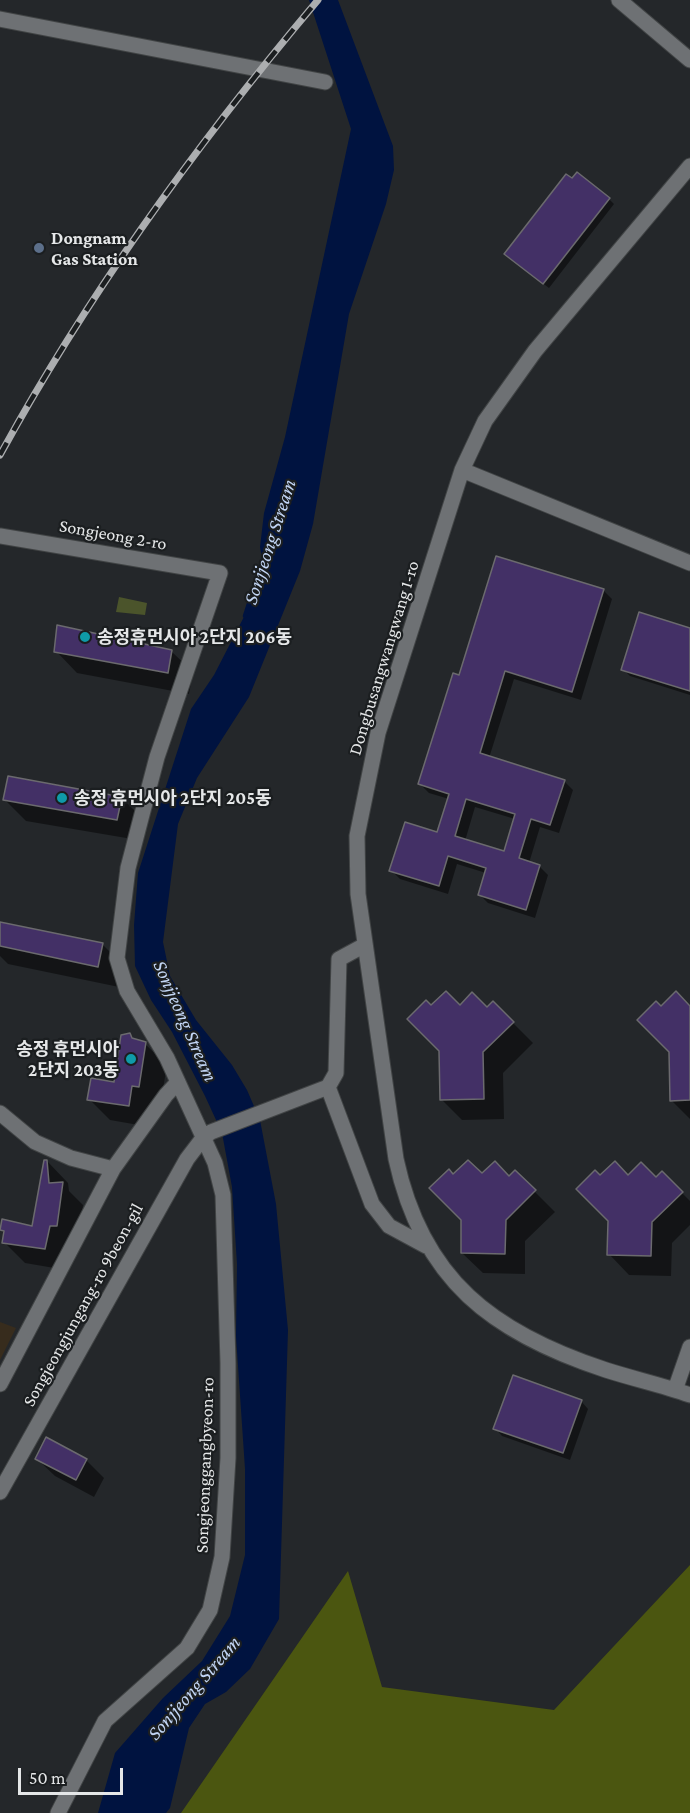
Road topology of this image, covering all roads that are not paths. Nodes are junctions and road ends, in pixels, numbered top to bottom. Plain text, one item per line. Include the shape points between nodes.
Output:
1 (619, 0) edge
2 (0, 20) edge
3 (690, 60) edge
4 (325, 82) dead end
5 (690, 166) edge
6 (462, 470) junction
7 (0, 536) edge
8 (690, 563) edge
9 (220, 573) joint
10 (363, 946) junction
11 (178, 1082) junction
12 (328, 1087) junction
13 (0, 1113) edge
14 (207, 1135) junction
15 (113, 1169) junction
16 (426, 1246) junction
17 (690, 1347) edge
18 (0, 1384) edge
19 (683, 1392) edge
20 (0, 1492) edge
21 (58, 1813) edge

1 - 3 street
2 - 4 street
5 - 6 street, Dongbusangwangwang 1-ro via 535,351 485,421
6 - 8 street
6 - 10 street, Dongbusangwangwang 1-ro via 378,733 357,836 357,894
7 - 9 street, Songjeong 2-ro
9 - 11 street, Songjeonggangbyeon-ro via 154,768 128,868 117,958 127,991
10 - 12 street via 339,959 336,1073
10 - 16 street, Dongbusangwangwang 1-ro via 402,1191
11 - 14 street, Songjeonggangbyeon-ro
11 - 15 street
12 - 14 street
12 - 16 street via 372,1204 389,1227
13 - 15 street via 35,1142 71,1158
14 - 20 street, Songjeongjungang-ro 9beon-gil via 187,1159
14 - 21 street, Songjeonggangbyeon-ro via 223,1195 228,1458 222,1557 210,1610 188,1648 105,1721
15 - 18 street
16 - 19 street, Dongbusangwangwang 1-ro via 467,1296 503,1324 545,1347
17 - 19 street

